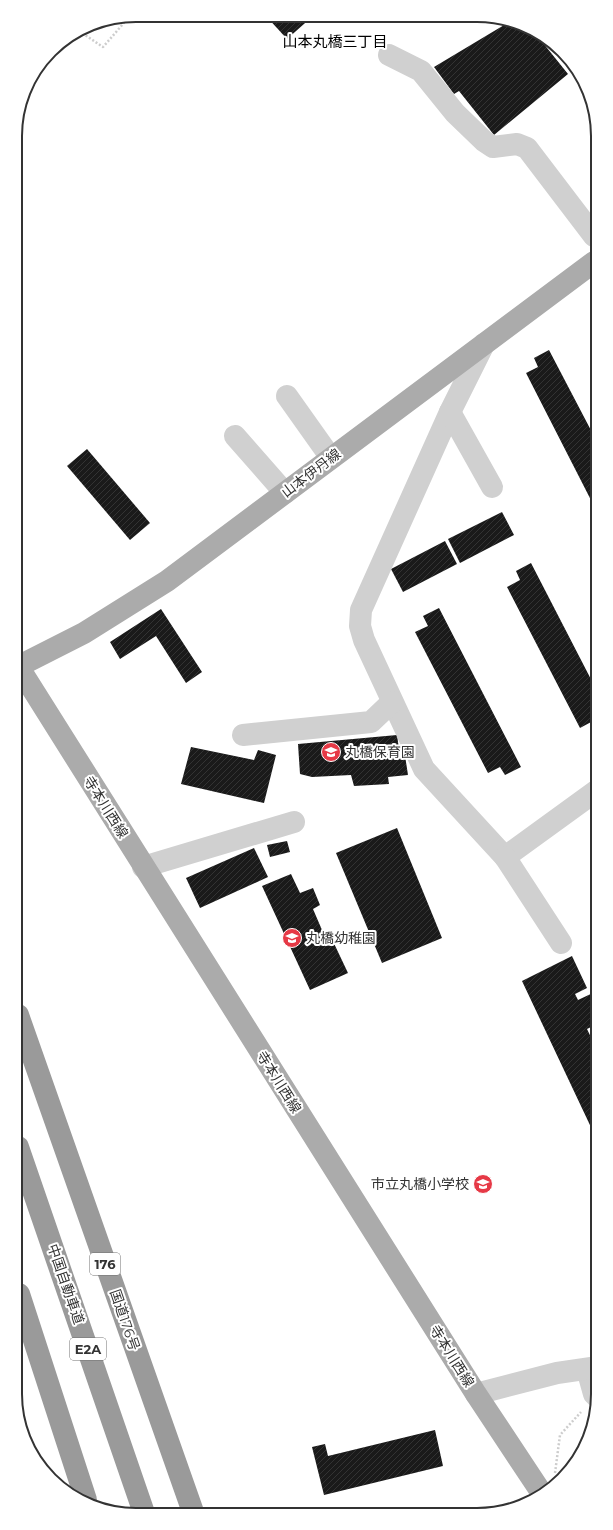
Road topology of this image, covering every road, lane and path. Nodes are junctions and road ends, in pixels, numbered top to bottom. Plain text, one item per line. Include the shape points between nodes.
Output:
1 (124, 23) edge
2 (84, 35) edge
3 (389, 55) dead end
4 (591, 232) edge
5 (591, 264) edge
6 (484, 344) junction
7 (287, 396) dead end
8 (450, 412) junction
9 (235, 436) dead end
10 (331, 458) junction
11 (492, 487) dead end
12 (285, 493) junction
13 (22, 664) edge
14 (22, 674) edge
15 (392, 702) junction
16 (243, 735) dead end
17 (591, 800) edge
18 (280, 821) dead end
19 (505, 857) junction
20 (143, 866) junction
21 (561, 943) dead end
22 (22, 1026) edge
23 (22, 1158) edge
24 (22, 1303) edge
25 (591, 1368) edge
26 (476, 1394) junction
27 (591, 1403) edge
28 (549, 1482) edge
29 (544, 1486) edge
30 (85, 1496) edge
31 (142, 1508) edge
32 (192, 1508) edge

1 - 2 path via 103,47
3 - 4 street via 421,71 455,113 484,141 493,147 517,144 527,148
5 - 6 main road, 山本伊丹線
6 - 8 street
6 - 10 main road, 山本伊丹線
7 - 10 street
8 - 11 street
8 - 15 street via 361,610 360,626 364,640
9 - 12 street
10 - 12 main road, 山本伊丹線
12 - 13 main road, 山本伊丹線 via 131,605 84,633
14 - 20 main road, 寺本川西線
15 - 16 street via 371,722 289,723
15 - 19 street via 424,769
17 - 19 street
18 - 20 street
19 - 21 street
20 - 26 main road, 寺本川西線
22 - 32 highway, 国道176号 / 176
23 - 31 highway, 中国自動車道 / E2A
24 - 30 highway
25 - 26 street via 557,1373
26 - 29 main road, 寺本川西線
27 - 28 path via 560,1435

